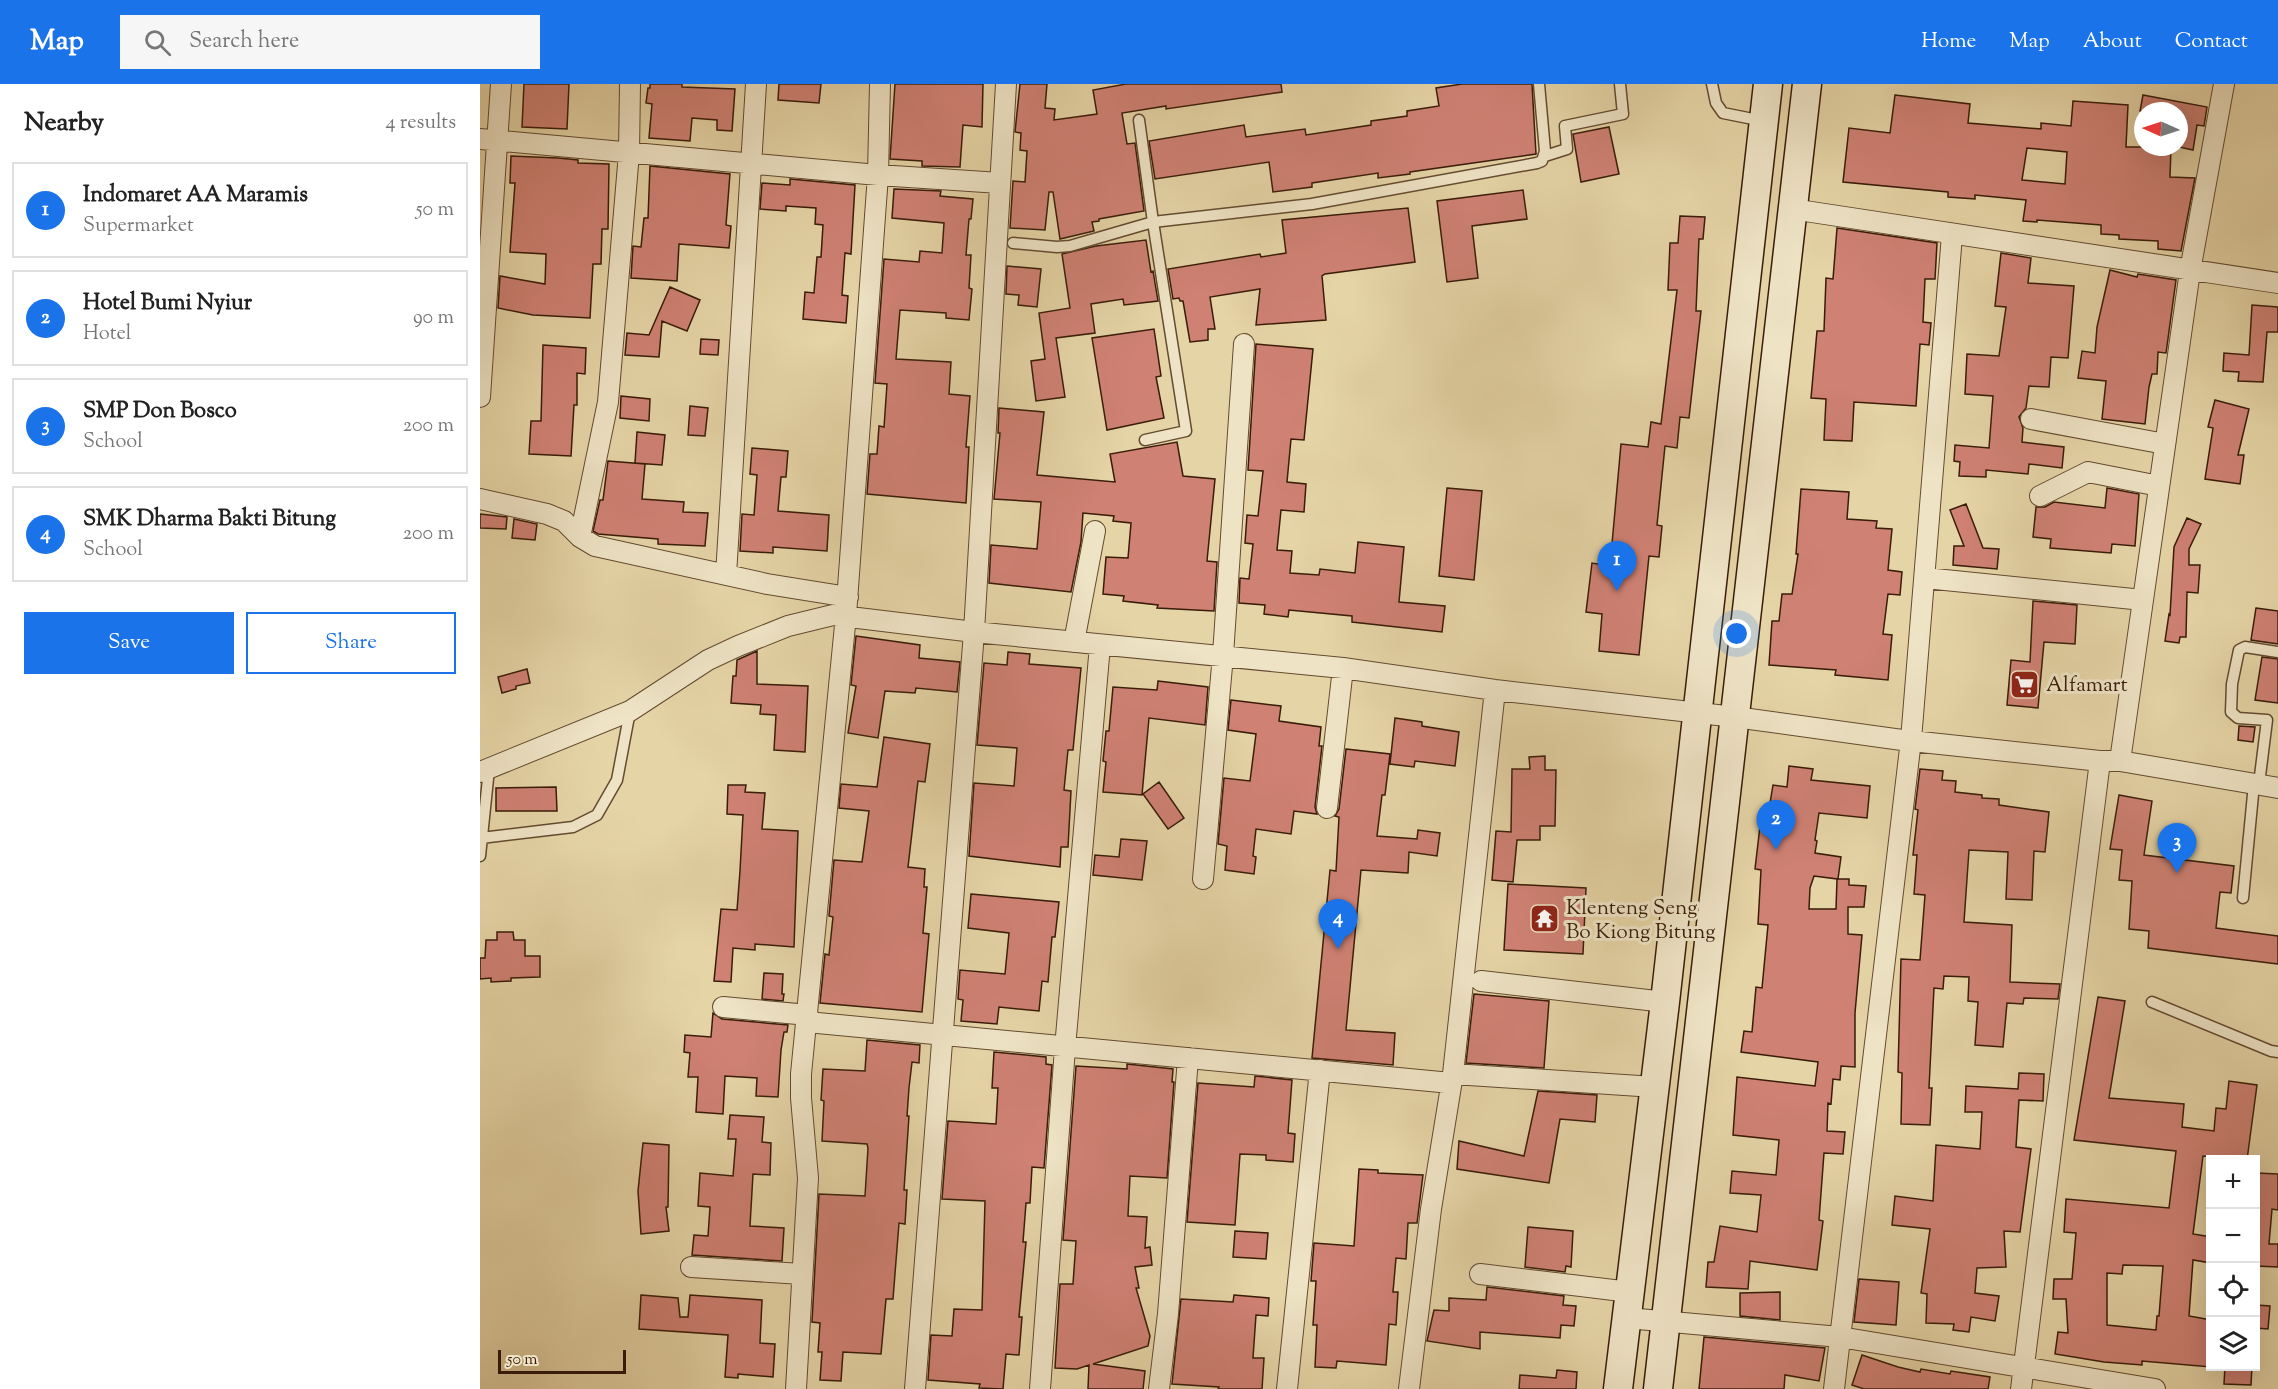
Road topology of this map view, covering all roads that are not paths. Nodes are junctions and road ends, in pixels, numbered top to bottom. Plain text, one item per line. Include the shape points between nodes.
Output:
1 (501, 84) edge
2 (630, 84) edge
3 (756, 84) edge
4 (880, 84) edge
5 (1005, 84) edge
6 (1539, 84) edge
7 (1620, 84) edge
8 (1712, 84) edge
9 (1768, 84) edge
10 (1807, 84) edge
11 (2224, 84) edge
12 (1139, 120) dead end
13 (1764, 121) junction
14 (489, 140) edge
15 (629, 153) junction
16 (1545, 156) junction
17 (753, 162) junction
18 (878, 175) junction
19 (1000, 183) junction
20 (1792, 209) junction
21 (1153, 222) junction
22 (1952, 235) junction
23 (1013, 243) dead end
24 (2190, 271) junction
25 (2278, 283) edge
26 (1244, 344) dead end
27 (480, 386) edge
28 (2031, 419) dead end
29 (1145, 440) dead end
30 (2165, 444) junction
31 (2159, 486) junction
32 (2040, 496) dead end
33 (480, 499) edge
34 (1095, 531) dead end
35 (580, 537) junction
36 (726, 575) junction
37 (1926, 578) junction
38 (2143, 600) junction
39 (847, 606) junction
40 (974, 632) junction
41 (1074, 642) junction
42 (1100, 645) junction
43 (2278, 652) edge
44 (1223, 655) junction
45 (1343, 668) junction
46 (1495, 690) junction
47 (630, 711) junction
48 (1698, 714) junction
49 (1735, 717) junction
50 (1911, 741) junction
51 (2100, 761) junction
52 (2120, 761) junction
53 (485, 770) edge
54 (2264, 785) edge
55 (1327, 808) dead end
56 (481, 838) edge
57 (480, 856) edge
58 (1203, 879) dead end
59 (2243, 898) dead end
60 (1481, 981) dead end
61 (1703, 995) junction
62 (1666, 996) junction
63 (2152, 1002) dead end
64 (723, 1007) dead end
65 (807, 1019) junction
66 (941, 1034) junction
67 (1065, 1048) junction
68 (2278, 1052) edge
69 (1188, 1058) junction
70 (1320, 1070) junction
71 (1452, 1078) junction
72 (1655, 1087) junction
73 (692, 1267) dead end
74 (802, 1274) junction
75 (1480, 1274) dead end
76 (1628, 1305) junction
77 (1665, 1321) junction
78 (1840, 1337) junction
79 (2024, 1368) junction
80 (2122, 1386) edge
81 (796, 1389) edge
82 (915, 1389) edge
83 (1040, 1389) edge
84 (1159, 1389) edge
85 (1287, 1389) edge
86 (1409, 1389) edge
87 (1618, 1389) edge
88 (1658, 1389) edge
89 (1834, 1389) edge
90 (2020, 1389) edge
91 (2155, 1389) edge

1 - 14 street
2 - 15 street
3 - 17 street
4 - 18 street
5 - 19 street
6 - 16 lane
7 - 16 lane via 1623,114 1565,126 1567,149
8 - 13 lane via 1723,113
9 - 13 street
10 - 20 street
11 - 24 street
12 - 21 lane
13 - 48 street
14 - 15 street
14 - 27 street
15 - 17 street
15 - 35 street via 608,402
16 - 21 lane via 1537,163 1312,204
17 - 18 street
17 - 36 street
18 - 19 street
18 - 39 street
19 - 40 street
20 - 22 street
20 - 49 street
21 - 23 lane via 1070,246
21 - 29 lane via 1186,431
22 - 24 street
22 - 37 street
24 - 25 street
24 - 30 street
26 - 44 street
28 - 30 street
30 - 31 street
31 - 32 street via 2088,472
31 - 38 street
33 - 35 street via 547,514 564,522
34 - 41 street
35 - 36 street via 595,546
36 - 39 street
37 - 38 street
37 - 50 street
38 - 52 street
39 - 40 street
39 - 47 street via 833,615 788,626 708,660
39 - 65 street
40 - 41 street
40 - 66 street
41 - 42 street
42 - 44 street
42 - 67 street
43 - 54 lane via 2245,647 2239,650 2232,684 2230,712 2238,718 2267,720
44 - 45 street
44 - 58 street
45 - 46 street
45 - 55 street
46 - 48 street
46 - 71 street
47 - 53 street
47 - 56 lane via 617,780 597,815 573,827
48 - 49 street
48 - 62 street
49 - 50 street
49 - 61 street
50 - 51 street
50 - 78 street
51 - 52 street
51 - 79 street
52 - 54 street
53 - 56 lane
54 - 59 lane
56 - 57 lane
60 - 62 street
61 - 62 street
61 - 77 street
62 - 72 street
63 - 68 lane
64 - 65 street
65 - 66 street
65 - 74 street via 801,1074 808,1178
66 - 67 street
66 - 82 street
67 - 69 street
67 - 83 street
69 - 70 street
69 - 84 street
70 - 71 street
70 - 85 street
71 - 72 street
71 - 86 street
72 - 76 street
73 - 74 street
74 - 81 street
75 - 76 street
76 - 77 street
76 - 87 street
77 - 78 street
77 - 88 street
78 - 79 street
78 - 89 street
79 - 80 street
79 - 90 street
80 - 91 street

